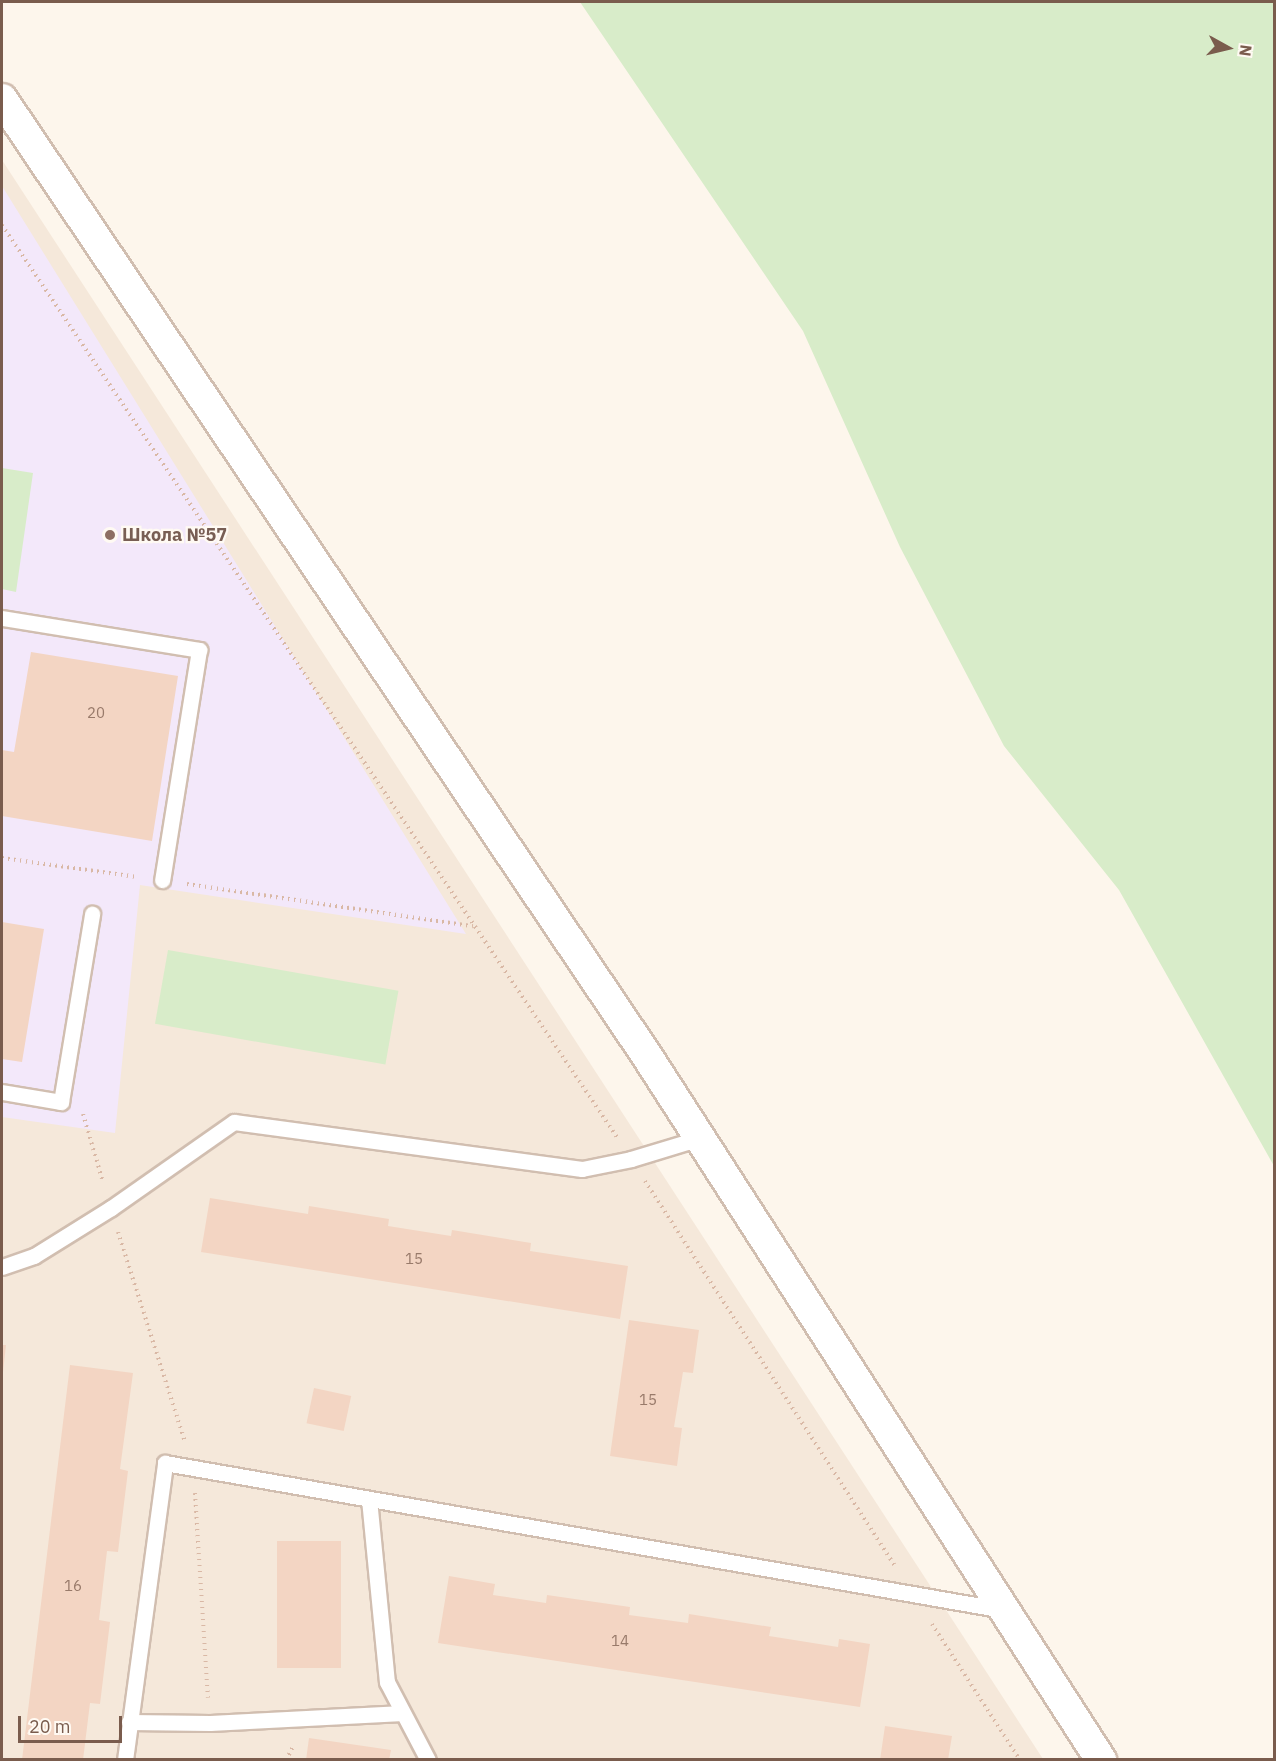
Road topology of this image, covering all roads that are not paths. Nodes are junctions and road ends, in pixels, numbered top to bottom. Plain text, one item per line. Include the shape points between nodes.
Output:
1 (2, 99) edge
2 (2, 618) edge
3 (162, 880) road end
4 (92, 914) dead end
5 (2, 1092) edge
6 (700, 1137) junction
7 (2, 1267) edge
8 (369, 1498) junction
9 (1005, 1610) junction
10 (404, 1713) junction
11 (129, 1722) junction
12 (125, 1760) edge
13 (428, 1760) edge
14 (1101, 1760) edge

1 - 6 street
2 - 3 lane via 199,650
4 - 5 lane via 61,1102
6 - 7 lane via 632,1159 582,1169 234,1122 111,1208 34,1256
6 - 9 street
8 - 9 lane
8 - 10 lane via 387,1682
8 - 11 lane via 165,1463
9 - 14 street
10 - 11 lane via 210,1723
10 - 13 lane
11 - 12 lane

